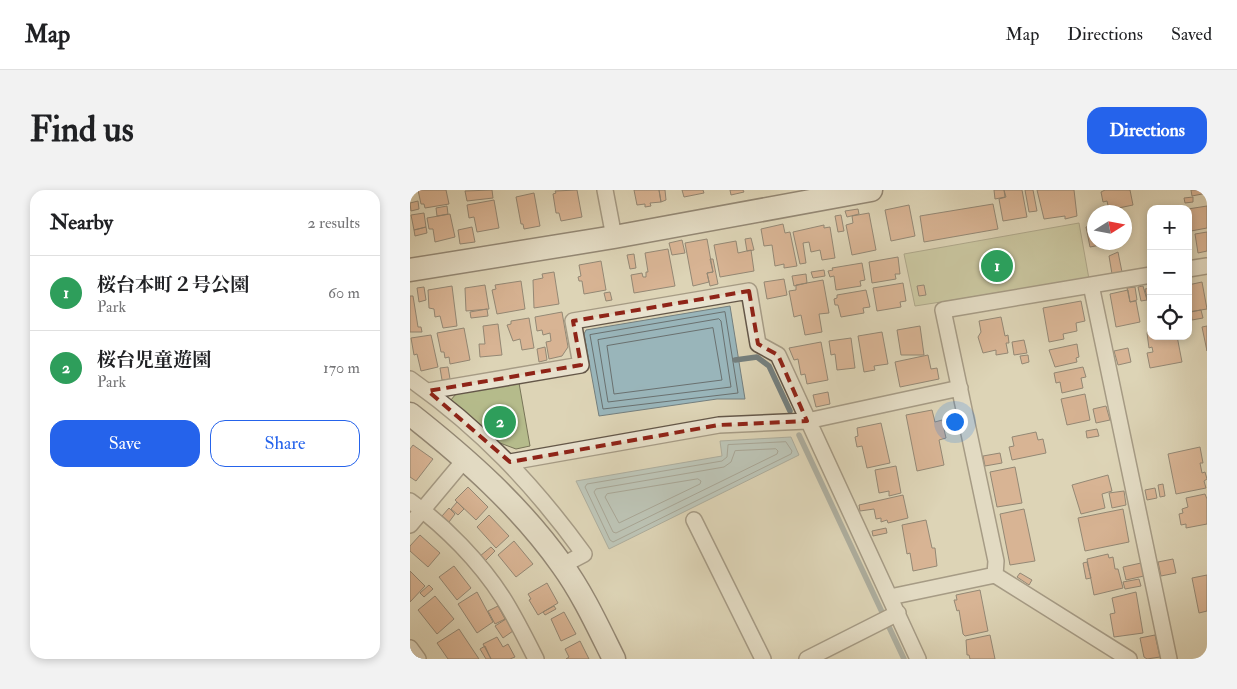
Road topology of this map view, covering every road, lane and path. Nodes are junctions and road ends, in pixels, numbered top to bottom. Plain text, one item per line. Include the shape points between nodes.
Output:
1 (605, 190) edge
2 (871, 190) edge
3 (614, 237) junction
4 (1207, 266) edge
5 (1192, 268) edge
6 (410, 270) edge
7 (1147, 276) edge
8 (1091, 285) junction
9 (410, 379) edge
10 (960, 388) junction
11 (428, 391) junction
12 (410, 414) edge
13 (807, 422) junction
14 (466, 458) junction
15 (510, 462) junction
16 (416, 506) edge
17 (694, 520) dead end
18 (410, 526) edge
19 (562, 565) junction
20 (995, 575) junction
21 (890, 597) junction
22 (895, 614) junction
23 (410, 648) edge
24 (418, 659) edge
25 (536, 659) edge
26 (614, 659) edge
27 (762, 659) edge
28 (807, 659) edge
29 (918, 659) edge
30 (1130, 659) edge
31 (1168, 659) edge

1 - 3 street
2 - 3 street
3 - 6 street
4 - 5 street
7 - 8 street
8 - 10 street via 943,310
8 - 31 street
9 - 11 street
10 - 13 street
10 - 20 street via 996,560
11 - 13 street via 581,365 573,321 749,291 758,344 778,355
11 - 15 street
12 - 14 street
13 - 15 street via 719,425
13 - 21 street
14 - 16 street
14 - 19 street via 502,492
15 - 19 street via 584,554
16 - 18 street
16 - 25 street via 462,548 498,591
17 - 27 street
19 - 26 street
20 - 21 street
20 - 30 street
21 - 22 street
22 - 28 street
22 - 29 street
23 - 24 street

